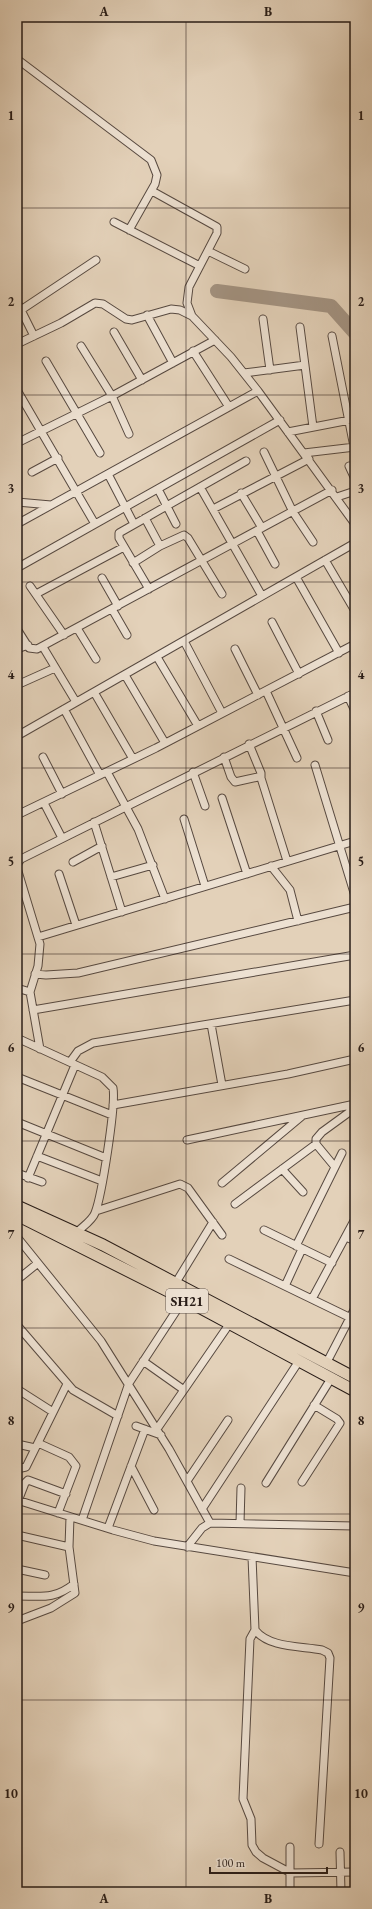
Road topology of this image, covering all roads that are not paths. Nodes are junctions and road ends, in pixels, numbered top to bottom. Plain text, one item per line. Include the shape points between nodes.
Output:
1 (17, 59) edge
2 (152, 191) junction
3 (114, 222) dead end
4 (129, 230) junction
5 (208, 251) junction
6 (96, 260) dead end
7 (200, 266) junction
8 (244, 269) dead end
9 (17, 302) edge
10 (21, 310) junction
11 (147, 315) junction
12 (192, 316) junction
13 (263, 319) dead end
14 (300, 327) dead end
15 (114, 332) dead end
16 (34, 336) junction
17 (332, 336) dead end
18 (215, 340) junction
19 (17, 344) edge
20 (82, 346) dead end
21 (193, 351) junction
22 (46, 361) dead end
23 (173, 363) junction
24 (305, 365) junction
25 (270, 370) junction
26 (244, 373) junction
27 (142, 380) junction
28 (17, 390) edge
29 (258, 391) junction
30 (112, 396) junction
31 (229, 407) junction
32 (78, 413) junction
33 (280, 420) junction
34 (351, 420) edge
35 (313, 427) junction
36 (42, 431) junction
37 (288, 432) junction
38 (129, 434) dead end
39 (17, 443) edge
40 (355, 447) edge
41 (264, 452) dead end
42 (100, 453) dead end
43 (306, 456) junction
44 (58, 458) junction
45 (246, 461) dead end
46 (349, 466) dead end
47 (32, 472) dead end
48 (108, 474) junction
49 (274, 477) junction
50 (355, 479) edge
51 (200, 487) junction
52 (158, 489) junction
53 (332, 490) junction
54 (77, 491) junction
55 (355, 491) edge
56 (241, 493) junction
57 (337, 497) junction
58 (17, 502) edge
59 (51, 505) junction
60 (166, 506) junction
61 (126, 508) junction
62 (213, 509) junction
63 (293, 512) junction
64 (145, 518) junction
65 (17, 524) edge
66 (95, 524) junction
67 (134, 524) junction
68 (176, 524) dead end
69 (355, 524) edge
70 (259, 530) junction
71 (313, 542) dead end
72 (355, 543) edge
73 (234, 544) junction
74 (160, 546) junction
75 (124, 547) junction
76 (202, 560) junction
77 (325, 560) junction
78 (133, 563) junction
79 (276, 564) dead end
80 (17, 568) edge
81 (296, 577) junction
82 (102, 578) dead end
83 (30, 586) dead end
84 (149, 590) junction
85 (36, 594) junction
86 (222, 594) dead end
87 (262, 596) junction
88 (115, 608) junction
89 (355, 611) edge
90 (272, 622) dead end
91 (77, 628) junction
92 (17, 629) edge
93 (127, 634) dead end
94 (64, 635) junction
95 (184, 641) junction
96 (355, 644) edge
97 (28, 645) junction
98 (43, 647) junction
99 (17, 650) edge
100 (235, 650) dead end
101 (339, 653) junction
102 (157, 657) junction
103 (96, 659) dead end
104 (55, 668) junction
105 (299, 674) junction
106 (125, 675) junction
107 (17, 685) edge
108 (266, 691) junction
109 (94, 692) junction
110 (355, 693) edge
111 (258, 695) junction
112 (348, 696) junction
113 (76, 702) junction
114 (64, 709) junction
115 (316, 711) junction
116 (355, 711) edge
117 (222, 714) junction
118 (198, 726) junction
119 (283, 727) junction
120 (17, 736) edge
121 (328, 740) dead end
122 (165, 743) junction
123 (250, 744) junction
124 (42, 757) dead end
125 (224, 757) junction
126 (297, 758) dead end
127 (133, 759) junction
128 (315, 765) dead end
129 (193, 772) junction
130 (103, 774) junction
131 (261, 778) junction
132 (62, 794) junction
133 (222, 798) dead end
134 (44, 803) junction
135 (126, 806) junction
136 (205, 806) dead end
137 (17, 815) edge
138 (184, 819) dead end
139 (94, 822) junction
140 (62, 838) junction
141 (355, 840) edge
142 (340, 845) junction
143 (102, 846) junction
144 (287, 861) junction
145 (73, 862) dead end
146 (153, 866) junction
147 (271, 866) junction
148 (59, 874) dead end
149 (247, 874) junction
150 (111, 877) junction
151 (205, 886) junction
152 (355, 896) edge
153 (165, 899) junction
154 (355, 907) edge
155 (122, 912) junction
156 (298, 921) junction
157 (76, 925) junction
158 (38, 937) junction
159 (355, 955) edge
160 (35, 974) junction
161 (17, 988) edge
162 (30, 992) junction
163 (355, 1000) edge
164 (32, 1010) junction
165 (211, 1024) junction
166 (17, 1038) edge
167 (40, 1049) junction
168 (355, 1059) edge
169 (73, 1063) junction
170 (17, 1077) edge
171 (222, 1086) junction
172 (62, 1096) junction
173 (355, 1104) edge
174 (113, 1105) junction
175 (355, 1108) edge
176 (112, 1115) junction
177 (303, 1115) junction
178 (17, 1122) edge
179 (47, 1134) junction
180 (187, 1140) dead end
181 (316, 1144) junction
182 (342, 1153) dead end
183 (37, 1156) junction
184 (106, 1158) junction
185 (335, 1167) junction
186 (282, 1169) junction
187 (17, 1173) edge
188 (28, 1178) junction
189 (102, 1181) junction
190 (42, 1182) dead end
191 (222, 1182) dead end
192 (303, 1192) dead end
193 (235, 1204) dead end
194 (96, 1211) junction
195 (20, 1212) edge
196 (355, 1219) edge
197 (214, 1222) junction
198 (264, 1230) dead end
199 (76, 1233) junction
200 (222, 1235) dead end
201 (17, 1237) edge
202 (346, 1237) junction
203 (355, 1241) edge
204 (299, 1247) junction
205 (229, 1259) dead end
206 (38, 1263) junction
207 (332, 1263) junction
208 (17, 1280) edge
209 (175, 1284) junction
210 (285, 1286) junction
211 (184, 1299) junction
212 (312, 1299) junction
213 (355, 1308) edge
214 (353, 1319) edge
215 (230, 1323) junction
216 (17, 1325) edge
217 (143, 1361) junction
218 (299, 1361) junction
219 (327, 1362) junction
220 (332, 1377) junction
221 (355, 1378) edge
222 (129, 1383) junction
223 (67, 1384) junction
224 (17, 1389) edge
225 (184, 1390) junction
226 (355, 1391) edge
227 (314, 1406) junction
228 (53, 1412) junction
229 (118, 1416) junction
230 (228, 1420) dead end
231 (136, 1426) dead end
232 (145, 1429) junction
233 (159, 1432) junction
234 (17, 1444) edge
235 (37, 1446) junction
236 (131, 1466) junction
237 (17, 1469) edge
238 (187, 1482) junction
239 (266, 1482) dead end
240 (302, 1482) dead end
241 (241, 1488) dead end
242 (66, 1494) junction
243 (18, 1500) edge
244 (202, 1509) junction
245 (154, 1510) dead end
246 (58, 1513) junction
247 (70, 1517) junction
248 (82, 1520) junction
249 (210, 1523) junction
250 (240, 1523) junction
251 (355, 1526) edge
252 (108, 1528) junction
253 (17, 1535) edge
254 (68, 1547) junction
255 (187, 1547) junction
256 (252, 1557) junction
257 (17, 1568) edge
258 (355, 1573) edge
259 (46, 1575) dead end
260 (74, 1584) junction
261 (17, 1596) edge
262 (17, 1621) edge
263 (255, 1630) junction
264 (319, 1844) dead end
265 (290, 1847) dead end
266 (340, 1852) dead end
267 (341, 1872) junction
268 (355, 1872) edge
269 (291, 1873) junction
270 (290, 1892) edge
271 (341, 1892) edge

1 - 2 street via 151,160 157,175
2 - 4 street
2 - 5 street via 217,227 217,233
3 - 4 street
4 - 7 street
5 - 7 street
5 - 8 street
6 - 10 street
7 - 12 street via 187,295 187,307
9 - 10 street
10 - 16 street
11 - 12 street via 171,309
11 - 16 street via 126,320 103,304 95,303
11 - 23 street
12 - 18 street
13 - 25 street
14 - 24 street
15 - 27 street
16 - 19 street
17 - 34 street
18 - 21 street
18 - 26 street
20 - 30 street
21 - 23 street
21 - 31 street
22 - 32 street
23 - 27 street
24 - 25 street
24 - 35 street
25 - 26 street
26 - 29 street
27 - 30 street
28 - 36 street
29 - 31 street
29 - 33 street
30 - 32 street
30 - 38 street
31 - 48 street
32 - 36 street
32 - 42 street
33 - 37 street
33 - 52 street
34 - 35 street
34 - 40 street
35 - 37 street
36 - 39 street
36 - 44 street
37 - 43 street
40 - 43 street
41 - 49 street
43 - 49 street
43 - 53 street
44 - 47 street
44 - 54 street
45 - 51 street
46 - 50 street
48 - 54 street
48 - 61 street
49 - 56 street
49 - 63 street
51 - 60 street
51 - 62 street
52 - 60 street
52 - 61 street
53 - 57 street
53 - 63 street
54 - 59 street
54 - 66 street
55 - 57 street
56 - 62 street
56 - 70 street
57 - 69 street
58 - 59 street
59 - 65 street
60 - 64 street
60 - 68 street
61 - 66 street
61 - 67 street
62 - 73 street
63 - 70 street
63 - 71 street
64 - 67 street
64 - 74 street
66 - 80 street
67 - 75 street via 118,536
70 - 73 street
70 - 79 street
72 - 77 street
73 - 76 street
73 - 87 street
74 - 76 street via 184,535
74 - 78 street
75 - 78 street
75 - 85 street
76 - 84 street
76 - 86 street
77 - 81 street
77 - 89 street
78 - 84 street
81 - 87 street
81 - 101 street
82 - 88 street
83 - 85 street
84 - 88 street
85 - 94 street
87 - 95 street
88 - 91 street
88 - 93 street
90 - 105 street
91 - 94 street
91 - 103 street
92 - 97 street
94 - 98 street
95 - 102 street
95 - 117 street
96 - 101 street
97 - 98 street via 32,649
97 - 99 street
98 - 104 street
100 - 111 street
101 - 105 street
102 - 106 street
102 - 118 street
104 - 107 street
104 - 113 street
105 - 108 street
106 - 109 street
106 - 122 street
108 - 111 street
108 - 119 street
109 - 113 street
109 - 127 street
110 - 112 street
111 - 117 street
112 - 115 street
112 - 116 street
113 - 114 street
114 - 120 street
114 - 130 street
115 - 119 street
115 - 121 street
117 - 118 street
118 - 122 street
119 - 123 street
119 - 126 street
122 - 127 street
123 - 125 street
123 - 131 street
124 - 132 street
125 - 129 street
125 - 131 street via 235,782
127 - 130 street
128 - 142 street
129 - 135 street
129 - 136 street
130 - 132 street
130 - 135 street
131 - 144 street
132 - 134 street
133 - 149 street
134 - 137 street
134 - 140 street
135 - 139 street
135 - 146 street
138 - 151 street
139 - 140 street
139 - 143 street
140 - 158 street via 28,855 18,863
141 - 142 street
142 - 144 street
142 - 152 street
143 - 145 street
143 - 150 street
144 - 147 street
146 - 150 street
146 - 153 street
147 - 149 street
147 - 156 street via 290,890
148 - 157 street
149 - 151 street
150 - 155 street
151 - 153 street
153 - 155 street
154 - 156 street
155 - 157 street
156 - 160 street via 78,973
157 - 158 street
158 - 160 street via 40,957
159 - 164 street
160 - 162 street
161 - 162 street
162 - 164 street
163 - 165 street
164 - 167 street
165 - 169 street via 93,1043 78,1051
165 - 171 street
166 - 167 street
167 - 169 street
168 - 171 street
169 - 172 street
169 - 174 street via 111,1084 114,1093
170 - 172 street
171 - 174 street
172 - 176 street
172 - 179 street
173 - 177 street
174 - 176 street
175 - 181 street via 317,1136
176 - 184 street
177 - 180 street
177 - 191 street
178 - 179 street
179 - 183 street
179 - 184 street
181 - 185 street
181 - 186 street
182 - 185 street
183 - 188 street
183 - 189 street
184 - 189 street
185 - 204 street
186 - 192 street
186 - 193 street
187 - 188 street
188 - 190 street
189 - 194 street
194 - 197 street via 180,1184 188,1188
194 - 199 street
195 - 199 main road, SH21
195 - 211 main road, SH21
196 - 202 street
197 - 200 street
197 - 209 street
198 - 204 street
199 - 209 main road, SH21
201 - 206 street
202 - 203 street
202 - 207 street
204 - 207 street
204 - 210 street
205 - 210 street
206 - 208 street
206 - 222 street via 101,1341
207 - 212 street
209 - 219 main road, SH21
210 - 212 street
211 - 215 main road, SH21
211 - 217 street
212 - 214 street
213 - 214 street
214 - 219 street
215 - 218 main road, SH21
215 - 225 street
216 - 223 street
217 - 222 street
217 - 225 street
218 - 220 main road, SH21
218 - 244 street
219 - 221 main road, SH21
220 - 226 main road, SH21
220 - 227 street
222 - 229 street
222 - 233 street
223 - 228 street
223 - 229 street via 80,1395
224 - 228 street
225 - 233 street
227 - 239 street
227 - 240 street via 340,1423
228 - 235 street
229 - 248 street
230 - 238 street
231 - 232 street
232 - 233 street
232 - 236 street
233 - 238 street
234 - 235 street
235 - 237 street via 26,1467
235 - 242 street via 69,1457 75,1462 76,1469
236 - 245 street
236 - 252 street
238 - 244 street
241 - 250 street
242 - 243 street via 28,1480
242 - 246 street
243 - 246 street
244 - 249 street
246 - 247 street
247 - 248 street
247 - 254 street
248 - 252 street
249 - 250 street
249 - 255 street via 202,1528
250 - 251 street
252 - 255 street
253 - 254 street
254 - 260 street
255 - 256 street
256 - 258 street
256 - 263 street
257 - 259 street
260 - 261 street via 55,1596
260 - 262 street via 75,1593 68,1599
263 - 264 street via 272,1642 322,1650 328,1653 330,1658
263 - 269 street via 250,1640 243,1799 251,1819 252,1845 256,1852
265 - 269 street
266 - 267 street
267 - 268 street
267 - 269 street
267 - 271 street
269 - 270 street

